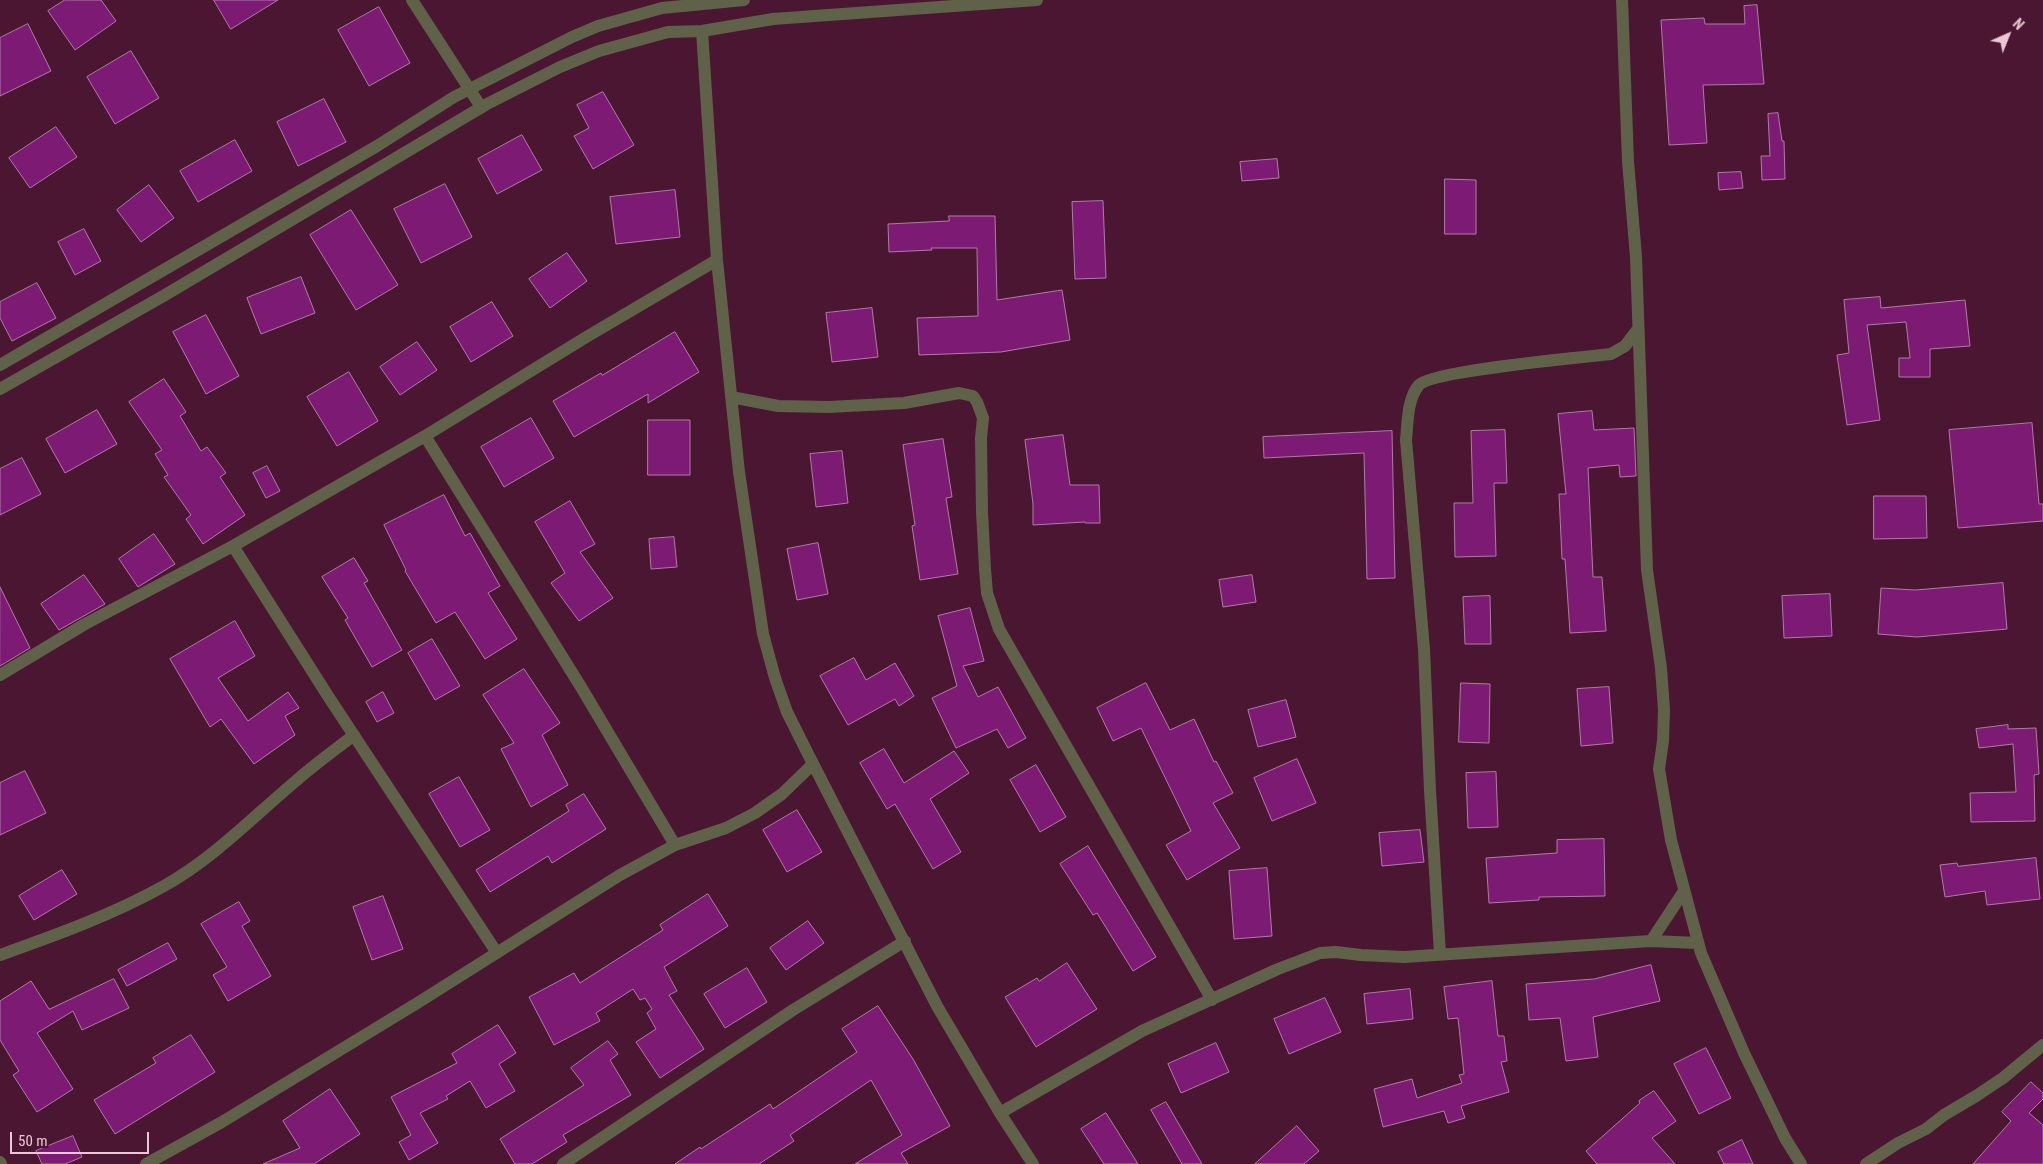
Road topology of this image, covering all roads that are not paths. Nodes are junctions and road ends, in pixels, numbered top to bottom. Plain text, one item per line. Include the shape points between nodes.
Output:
1 (412, 0) edge
2 (744, 0) edge
3 (1037, 0) edge
4 (1622, 0) edge
5 (702, 31) junction
6 (469, 89) junction
7 (481, 107) junction
8 (717, 260) junction
9 (1638, 329) junction
10 (0, 365) edge
11 (0, 389) edge
12 (731, 397) junction
13 (425, 436) junction
14 (233, 546) junction
15 (0, 675) edge
16 (354, 735) junction
17 (813, 764) junction
18 (674, 845) junction
19 (1684, 891) junction
20 (905, 941) junction
21 (1652, 941) junction
22 (1698, 943) junction
23 (497, 953) junction
24 (1440, 954) junction
25 (0, 955) edge
26 (1212, 1000) junction
27 (2043, 1045) edge
28 (1000, 1113) junction
29 (146, 1164) edge
30 (563, 1164) edge
31 (1033, 1164) edge
32 (1801, 1164) edge
33 (1866, 1164) edge

1 - 6 street
2 - 6 street via 662,8 598,26
3 - 5 street via 773,19
4 - 9 street
5 - 7 street via 668,32 598,51
5 - 8 street
6 - 7 street
6 - 10 street
7 - 11 street via 165,296
8 - 12 street
8 - 13 street
9 - 19 street via 1647,570 1664,710 1659,769
9 - 24 street via 1625,346 1611,354 1444,376 1420,383 1414,393 1406,440 1424,649
12 - 17 street via 738,472 763,634 787,712
12 - 26 street via 778,406 829,407 904,403 959,393 972,396 977,402 983,418 982,512 987,593 999,629
13 - 14 street
13 - 18 street via 581,687
14 - 15 street via 85,624
14 - 16 street
16 - 23 street
16 - 25 street via 297,779 208,857 165,886 91,922
17 - 18 street via 782,794 755,813 726,828
17 - 20 street
18 - 23 street via 620,875
19 - 21 street
19 - 22 street
20 - 28 street via 937,1006
20 - 30 street via 793,1010
21 - 22 street
21 - 24 street
22 - 32 street via 1744,1053
23 - 29 street via 230,1117
24 - 26 street via 1404,957 1320,953
26 - 28 street via 1142,1031
27 - 33 street via 2003,1078
28 - 31 street

